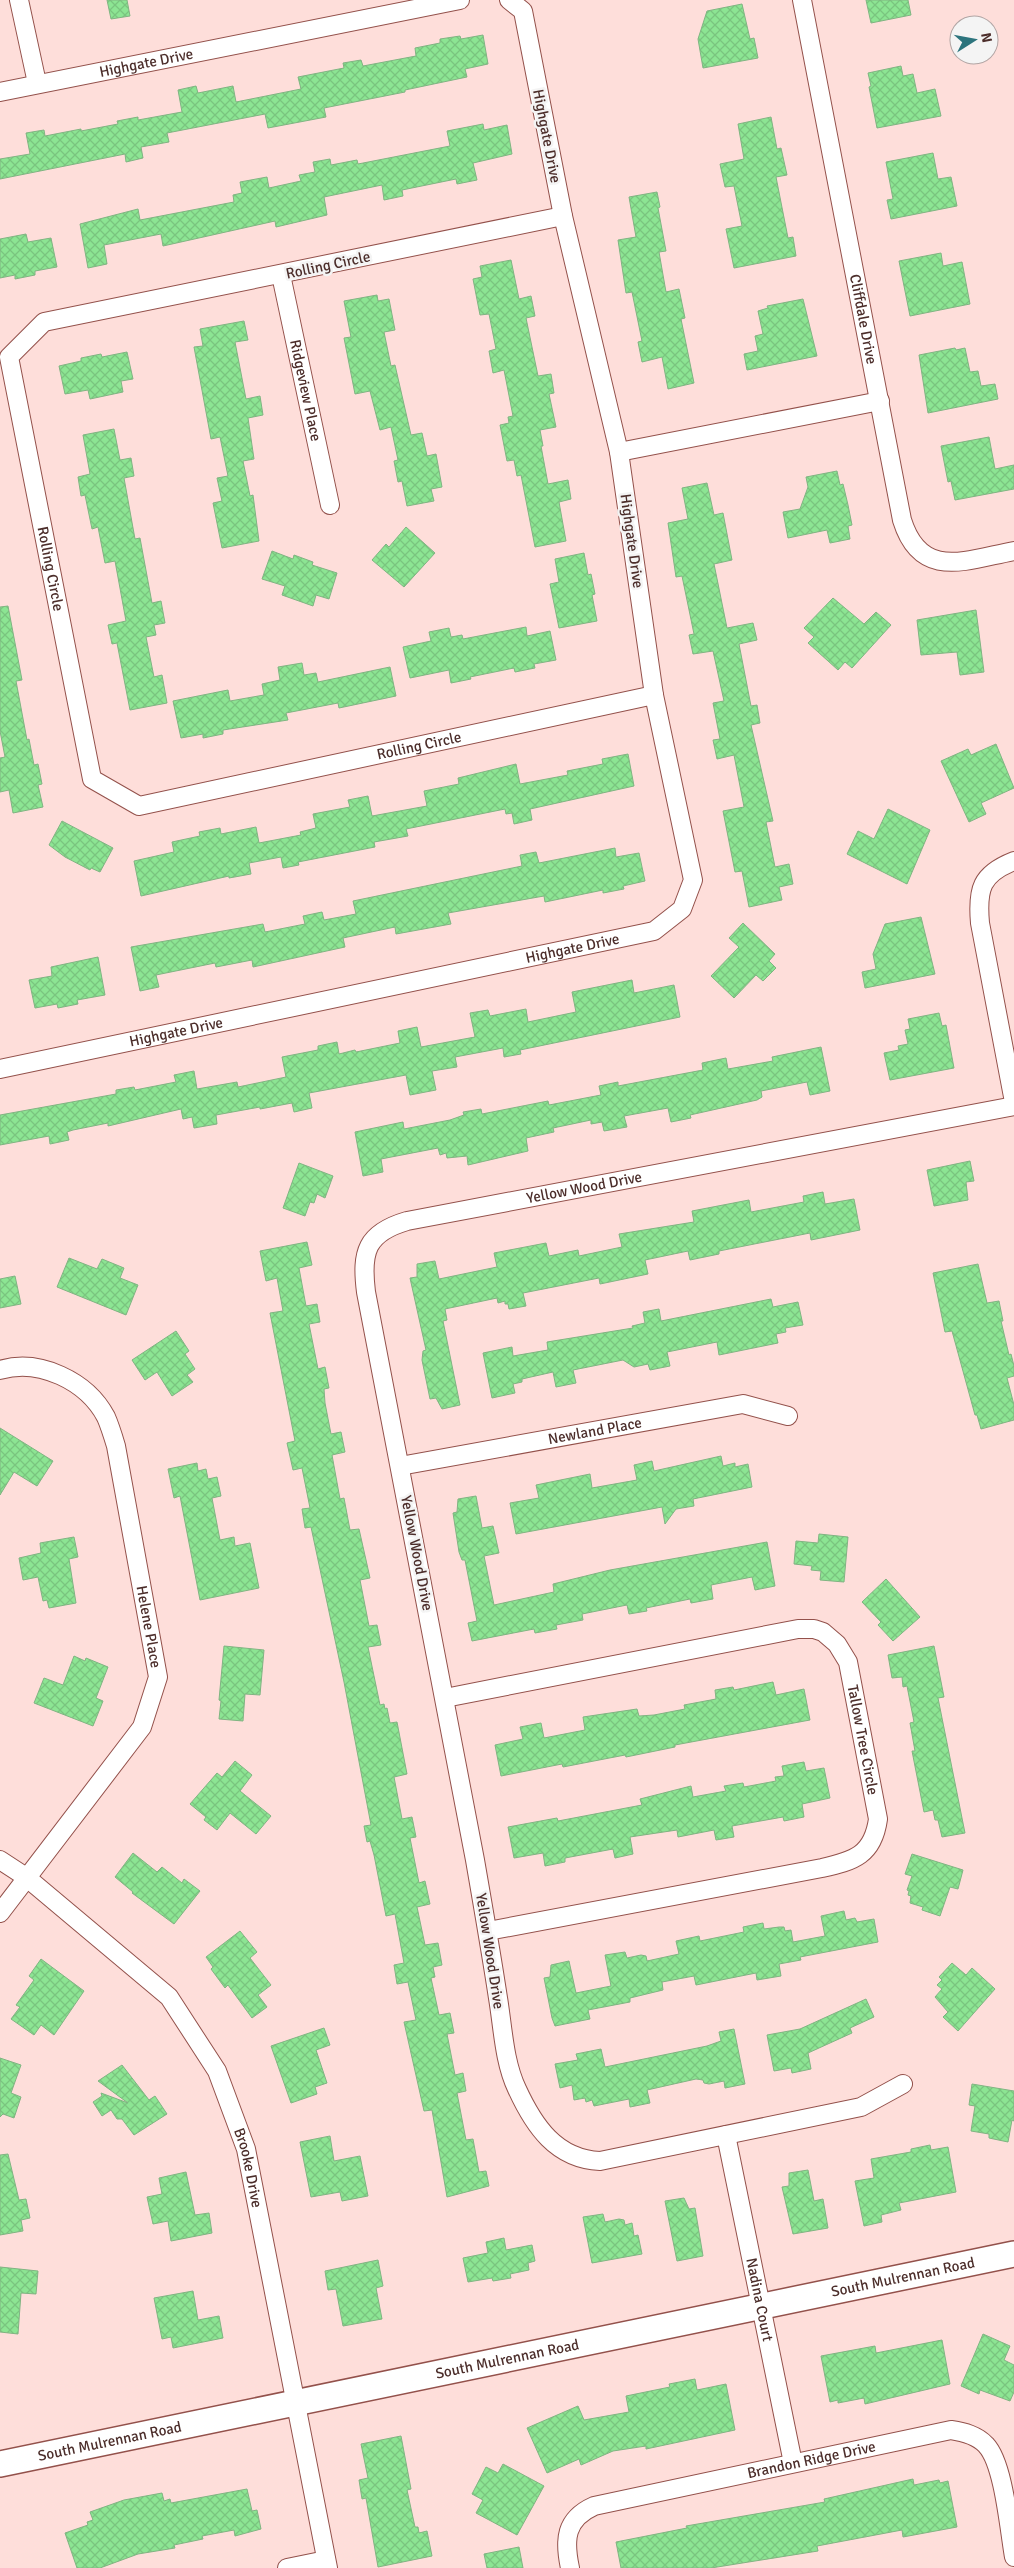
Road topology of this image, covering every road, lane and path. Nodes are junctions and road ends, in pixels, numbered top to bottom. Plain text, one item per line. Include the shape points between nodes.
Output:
1 (19, 0) edge
2 (460, 0) edge
3 (509, 0) edge
4 (802, 0) edge
5 (37, 83) junction
6 (0, 92) edge
7 (563, 216) junction
8 (282, 275) junction
9 (880, 402) junction
10 (619, 452) junction
11 (330, 505) dead end
12 (1007, 552) edge
13 (654, 695) junction
14 (1014, 861) edge
15 (0, 1069) edge
16 (1014, 1102) edge
17 (1014, 1106) edge
18 (0, 1370) edge
19 (788, 1416) dead end
20 (400, 1466) junction
21 (445, 1698) junction
22 (0, 1860) edge
23 (26, 1877) junction
24 (0, 1913) edge
25 (488, 1931) junction
26 (902, 2084) dead end
27 (726, 2135) junction
28 (1014, 2254) edge
29 (762, 2307) junction
30 (296, 2404) junction
31 (793, 2463) junction
32 (0, 2464) edge
33 (1014, 2557) edge
34 (327, 2564) edge
35 (288, 2568) edge
36 (570, 2568) edge

1 - 5 street
2 - 5 street, Highgate Drive
3 - 7 street, Highgate Drive via 523,11
4 - 9 street, Cliffdale Drive
5 - 6 street, Highgate Drive
7 - 8 street, Rolling Circle
7 - 10 street, Highgate Drive
8 - 11 street, Ridgeview Place
8 - 13 street, Rolling Circle via 44,322 9,357 92,779 140,806
9 - 10 street
9 - 12 street, Cliffdale Drive via 902,520 915,549 939,562
10 - 13 street, Highgate Drive
13 - 15 street, Highgate Drive via 693,880 682,909 654,931
14 - 16 street via 998,867 989,876 981,886 978,898
17 - 20 street, Yellow Wood Drive via 407,1221 382,1230 368,1248 364,1273
18 - 23 street, Helene Place via 38,1368 64,1377 86,1393 105,1415 116,1446 158,1677 142,1727
19 - 20 street, Newland Place via 743,1404
20 - 21 street, Yellow Wood Drive
21 - 25 street, Yellow Wood Drive
21 - 25 street, Tallow Tree Circle via 798,1629 814,1629 831,1637 844,1652 854,1684 878,1819 871,1841 858,1858 822,1868
22 - 23 street, Brooke Drive
23 - 24 street, Helene Place
23 - 30 street, Brooke Drive via 169,1998 217,2071 246,2149
25 - 27 street, Yellow Wood Drive via 508,2065 517,2089 542,2133 557,2146 570,2156 600,2161
26 - 27 street, Yellow Wood Drive via 861,2107
27 - 29 street, Nadina Court
28 - 29 street, South Mulrennan Road
29 - 30 street, South Mulrennan Road
29 - 31 street, Nadina Court
30 - 32 street, South Mulrennan Road
30 - 34 street, Brooke Drive
31 - 33 street, Brandon Ridge Drive via 951,2430 972,2435 986,2445 997,2462
31 - 36 street, Brandon Ridge Drive via 586,2509 570,2527 567,2536
34 - 35 street

